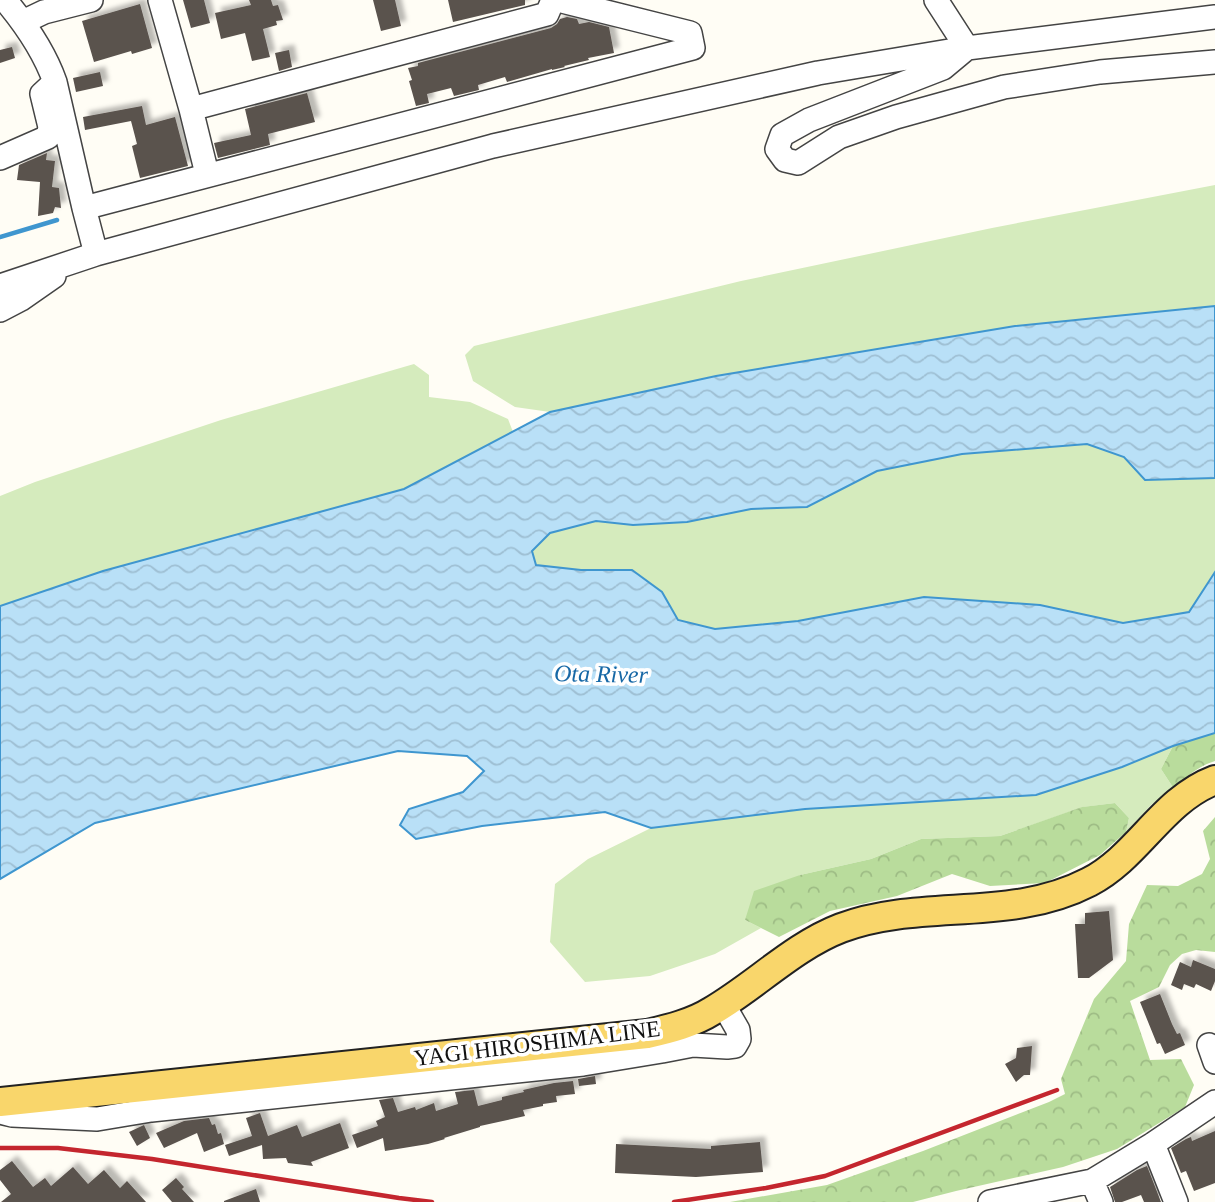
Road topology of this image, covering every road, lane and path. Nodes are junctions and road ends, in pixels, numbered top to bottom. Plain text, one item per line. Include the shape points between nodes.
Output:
1 (5, 0) edge
2 (91, 0) edge
3 (160, 0) edge
4 (556, 0) edge
5 (936, 0) edge
6 (1215, 17) edge
7 (23, 22) junction
8 (967, 48) junction
9 (1215, 62) edge
10 (55, 82) junction
11 (191, 109) junction
12 (0, 159) edge
13 (206, 174) junction
14 (83, 208) junction
15 (96, 254) junction
16 (73, 262) junction
17 (5, 279) edge
18 (0, 310) edge
19 (1215, 780) edge
20 (723, 1004) junction
21 (0, 1102) edge
22 (1215, 1102) edge
23 (0, 1112) edge
24 (1153, 1144) junction
25 (1092, 1181) junction
26 (1023, 1198) edge
27 (990, 1202) edge
28 (1101, 1202) edge
29 (1176, 1202) edge

1 - 7 street
2 - 7 street
3 - 11 street
4 - 11 street via 547,14
4 - 13 street via 690,33 693,48
5 - 8 street
6 - 8 street
7 - 10 street
8 - 9 street via 943,68 809,120 782,135 778,149 785,160 798,163 839,136 1004,86
8 - 15 street via 818,73 493,146
10 - 12 street via 41,94 50,127 48,137
10 - 14 street
11 - 13 street
13 - 14 street
14 - 15 street
15 - 16 street
16 - 17 street
16 - 18 street
19 - 20 main road, YAGI HIROSHIMA LINE via 1181,799 1122,858 1073,890 1013,906 892,914 838,929
20 - 21 main road, YAGI HIROSHIMA LINE via 676,1027 647,1034
20 - 23 street via 738,1030 735,1046 692,1045 583,1064 97,1119
22 - 24 street
24 - 25 street
24 - 29 street
25 - 26 street
25 - 28 street
26 - 27 street

